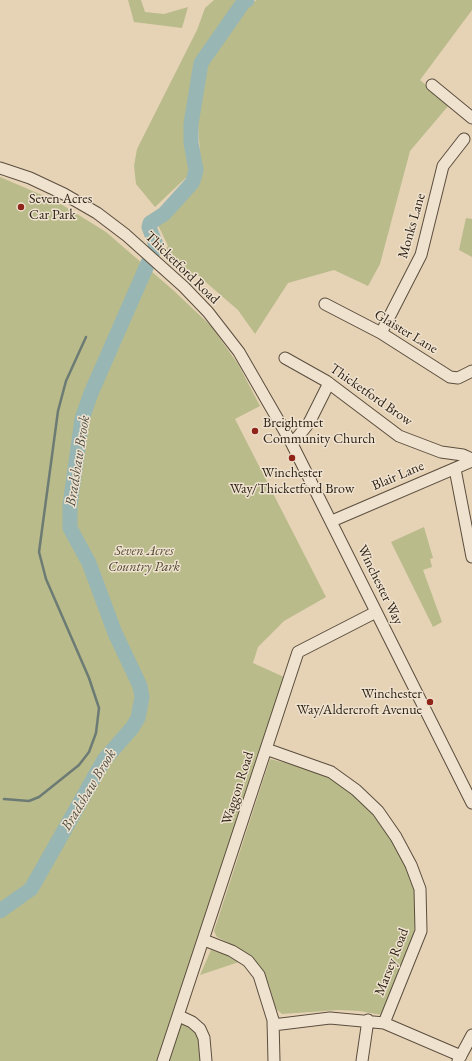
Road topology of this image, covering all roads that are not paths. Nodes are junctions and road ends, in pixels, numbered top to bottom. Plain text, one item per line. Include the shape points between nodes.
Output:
1 (439, 86) dead end
2 (472, 118) edge
3 (457, 143) dead end
4 (0, 168) edge
5 (325, 304) dead end
6 (381, 333) junction
7 (285, 358) dead end
8 (472, 371) edge
9 (329, 383) junction
10 (292, 444) junction
11 (441, 452) junction
12 (472, 460) edge
13 (455, 469) junction
14 (442, 474) junction
15 (332, 521) junction
16 (472, 557) edge
17 (376, 612) junction
18 (266, 749) junction
19 (468, 784) edge
20 (472, 803) edge
21 (204, 940) junction
22 (179, 1016) junction
23 (368, 1020) junction
24 (384, 1023) junction
25 (273, 1025) junction
26 (472, 1035) edge
27 (460, 1059) edge
28 (163, 1061) edge
29 (206, 1061) edge
30 (274, 1061) edge
31 (362, 1061) edge

1 - 2 street
3 - 6 street, Monks Lane via 443,166 417,266
4 - 10 street, Thicketford Road via 30,178 97,213 168,273 208,312 239,352
5 - 6 street, Glaister Lane
6 - 8 street, Glaister Lane via 450,377 458,378
7 - 9 street, Thicketford Brow
9 - 10 street via 309,423
9 - 11 street, Thicketford Brow via 399,436
10 - 15 street, Winchester Way
11 - 12 street, Thicketford Brow via 463,455
11 - 14 street via 444,463
12 - 13 street, Blair Lane
13 - 14 street, Blair Lane
13 - 16 street
14 - 15 street, Blair Lane
15 - 17 street, Winchester Way
17 - 18 street, Waggon Road via 298,652
17 - 19 street, Winchester Way
18 - 21 street, Waggon Road
18 - 24 street, Marsey Road via 331,772 356,790 378,811 411,865 420,889 421,931
19 - 20 street, Winchester Way
21 - 22 street, Waggon Road
21 - 25 street via 232,951 248,961 259,975 266,992
22 - 28 street, Waggon Road
22 - 29 street via 200,1028 204,1038
23 - 24 street
23 - 25 street via 330,1018
23 - 31 street
24 - 27 street
25 - 30 street
26 - 27 street

